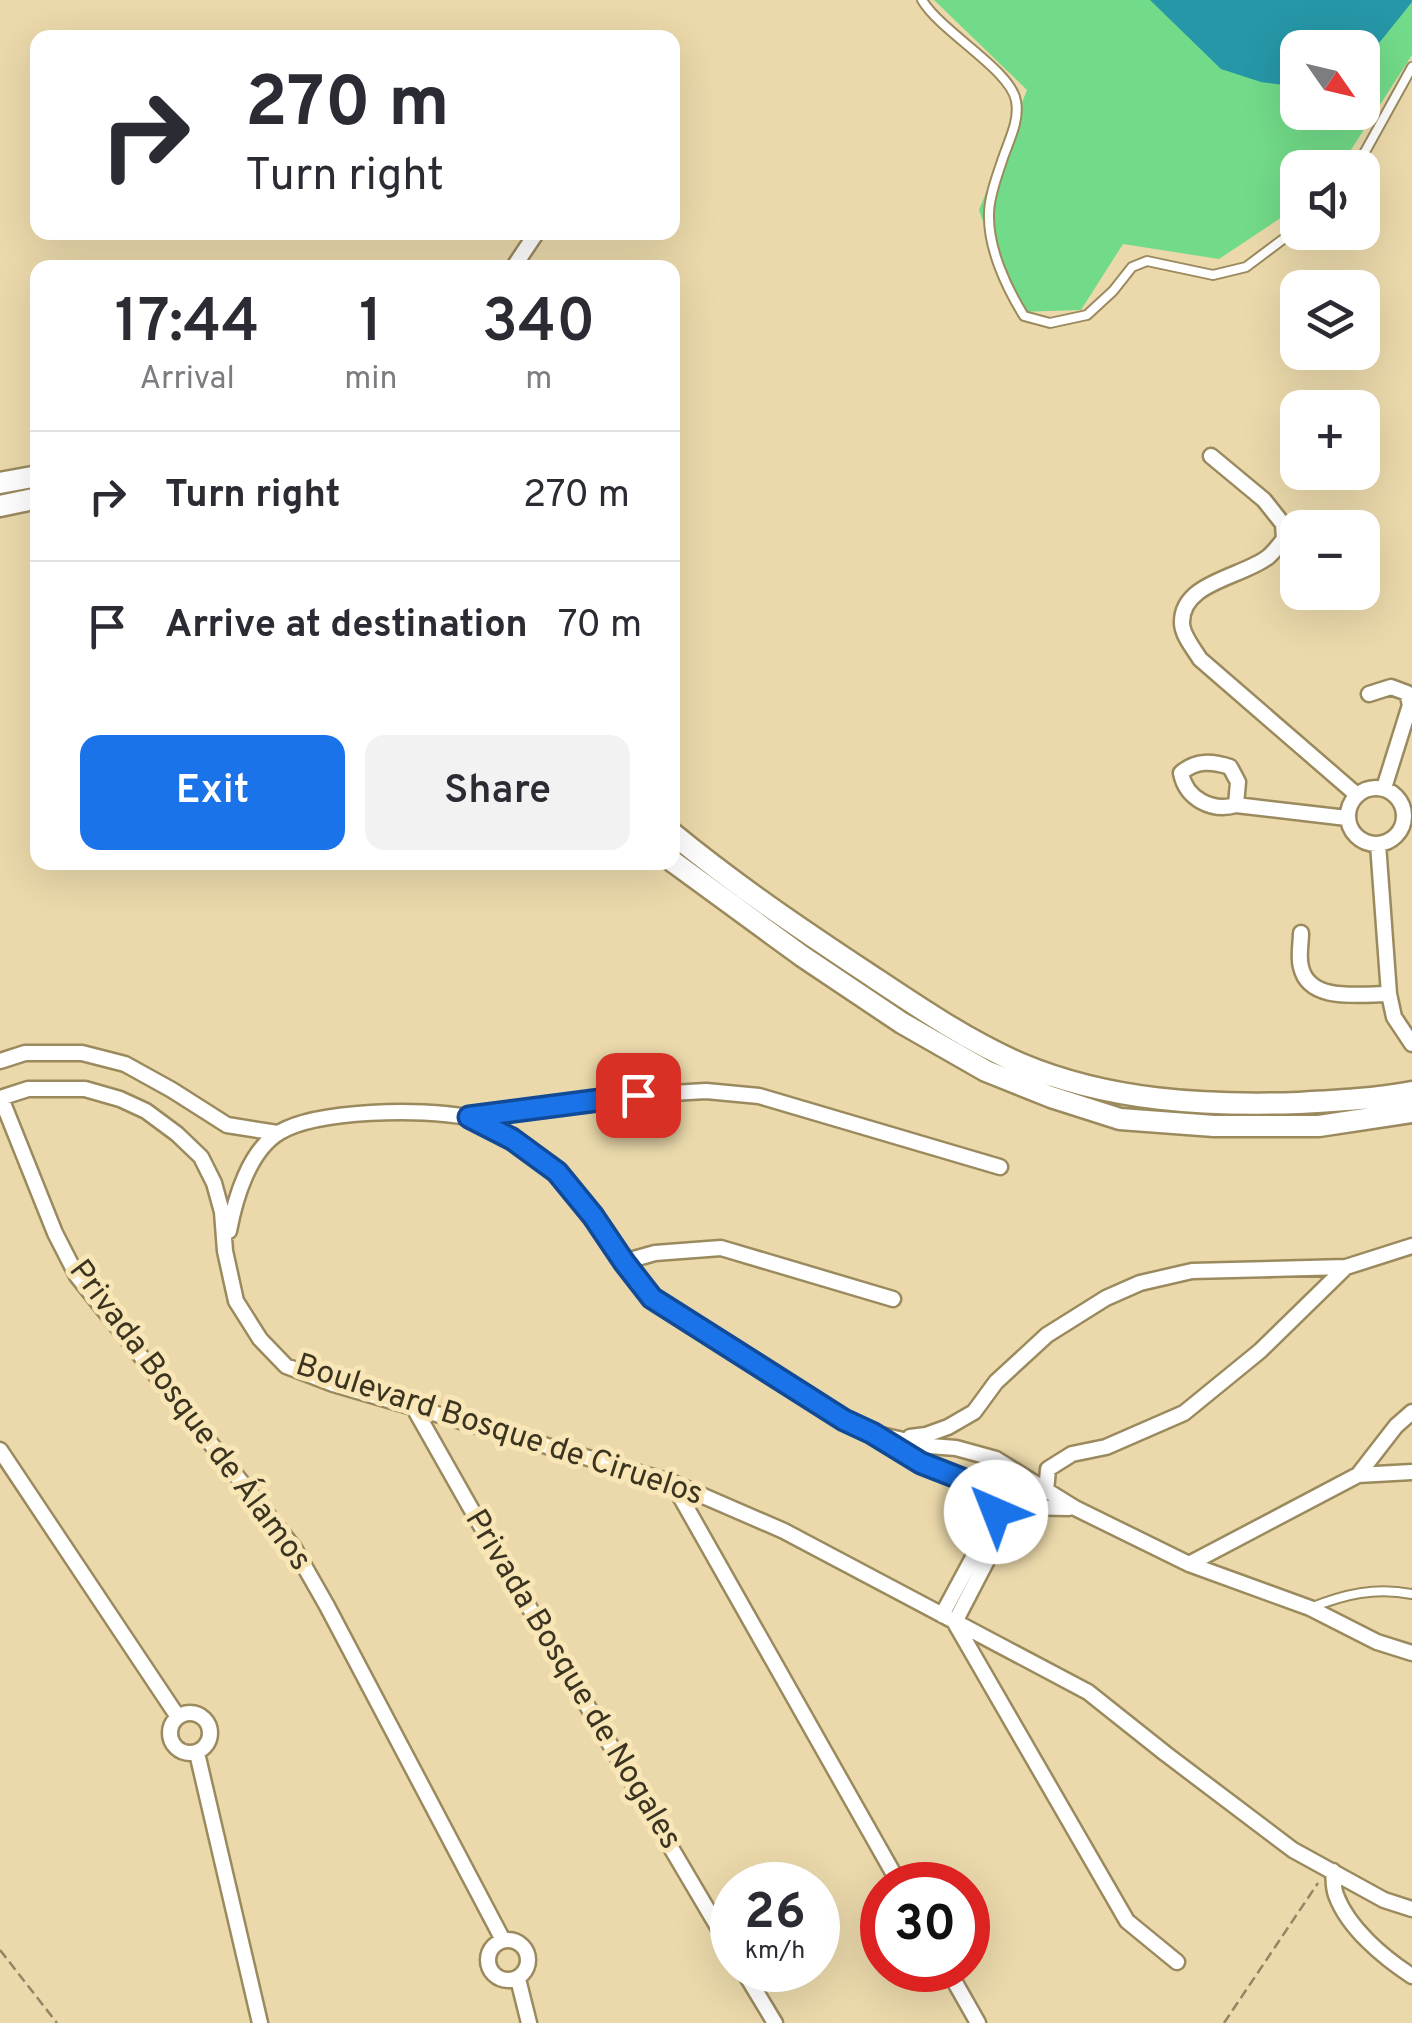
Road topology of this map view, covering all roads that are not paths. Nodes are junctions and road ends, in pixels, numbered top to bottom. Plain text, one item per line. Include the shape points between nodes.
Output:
1 (922, 0) edge
2 (1412, 67) edge
3 (1366, 150) edge
4 (1280, 242) edge
5 (1212, 456) dead end
6 (30, 477) edge
7 (0, 483) edge
8 (30, 500) edge
9 (0, 506) edge
10 (1370, 694) dead end
11 (1384, 788) junction
12 (1357, 795) junction
13 (1236, 805) dead end
14 (1347, 818) junction
15 (680, 843) edge
16 (1378, 844) junction
17 (680, 863) edge
18 (699, 869) junction
19 (1301, 933) dead end
20 (1389, 994) junction
21 (1412, 1044) edge
22 (0, 1062) edge
23 (1412, 1092) edge
24 (0, 1098) edge
25 (1412, 1112) edge
26 (469, 1117) junction
27 (277, 1134) junction
28 (1000, 1167) dead end
29 (1412, 1246) edge
30 (226, 1252) junction
31 (624, 1262) junction
32 (1346, 1267) junction
33 (893, 1299) dead end
34 (414, 1408) junction
35 (1412, 1412) edge
36 (872, 1433) junction
37 (894, 1438) junction
38 (0, 1450) edge
39 (1412, 1472) edge
40 (1358, 1475) junction
41 (671, 1482) junction
42 (1046, 1492) junction
43 (1075, 1508) junction
44 (1189, 1564) junction
45 (1412, 1594) edge
46 (1310, 1608) junction
47 (948, 1618) junction
48 (1412, 1653) edge
49 (178, 1717) junction
50 (196, 1752) junction
51 (887, 1862) edge
52 (1330, 1870) junction
53 (1412, 1909) edge
54 (710, 1915) edge
55 (503, 1940) junction
56 (1176, 1962) dead end
57 (1412, 1976) edge
58 (518, 1978) junction
59 (757, 1992) edge
60 (960, 1992) edge
61 (260, 2023) edge
62 (528, 2023) edge
63 (775, 2023) edge
64 (978, 2023) edge

1 - 4 lane via 1010,85 1016,101 1016,122 988,212 1009,291 1024,316 1050,323 1086,315 1132,267 1147,261 1213,275 1246,267
2 - 3 lane
5 - 12 street via 1264,500 1283,524 1284,539 1267,558 1200,588 1182,622 1188,638 1200,659
6 - 7 street
8 - 9 street
10 - 11 street via 1391,688 1407,693 1410,705
11 - 12 street
11 - 16 street via 1400,802 1404,817 1396,835
12 - 14 street
13 - 14 street
14 - 16 street via 1362,841
15 - 18 street
16 - 20 street
17 - 18 street
18 - 23 street via 948,1026 1064,1079 1173,1101 1314,1102
18 - 25 street via 802,956 902,1023 986,1071 1068,1102 1120,1119 1214,1126 1319,1126
19 - 20 street via 1300,965 1316,989
20 - 21 street via 1394,1017
22 - 27 street via 24,1053 82,1053 125,1064 227,1125
24 - 30 street, Boulevard Bosque de Ciruelos via 28,1088 85,1089 146,1111 201,1158 222,1212
24 - 55 street, Privada Bosque de Álamos via 77,1276 294,1548
26 - 27 street via 394,1112 312,1119
26 - 28 street via 638,1095 760,1096
26 - 31 street via 557,1172
27 - 30 street via 245,1178
29 - 32 street
30 - 34 street, Boulevard Bosque de Ciruelos via 236,1301 286,1366
31 - 33 street via 721,1248
31 - 36 street via 652,1298
32 - 37 street via 1192,1271 1140,1283 1047,1335 974,1412 926,1435
32 - 42 street via 1184,1413 1106,1447 1072,1454 1048,1469
34 - 41 street, Boulevard Bosque de Ciruelos
34 - 54 street, Privada Bosque de Nogales
35 - 40 street
36 - 37 street
36 - 47 street via 997,1499
37 - 42 street via 996,1460
38 - 49 street
39 - 40 street
40 - 44 street
41 - 47 street, Boulevard Bosque de Ciruelos via 784,1531
41 - 51 street
42 - 43 street
43 - 44 street
43 - 47 street via 1019,1507
44 - 46 street
45 - 46 lane via 1342,1595
46 - 48 street
47 - 52 street, Boulevard Bosque de Ciruelos via 1088,1692 1293,1850
47 - 56 street via 1127,1921
49 - 50 street via 170,1728 173,1744
49 - 50 street via 198,1715 208,1725 206,1745
50 - 61 street
52 - 53 street, Boulevard Bosque de Ciruelos
52 - 57 street via 1336,1895 1361,1936
55 - 58 street via 517,1942 528,1955
55 - 58 street via 488,1955 490,1972 504,1981
58 - 62 street
59 - 63 street
60 - 64 street

